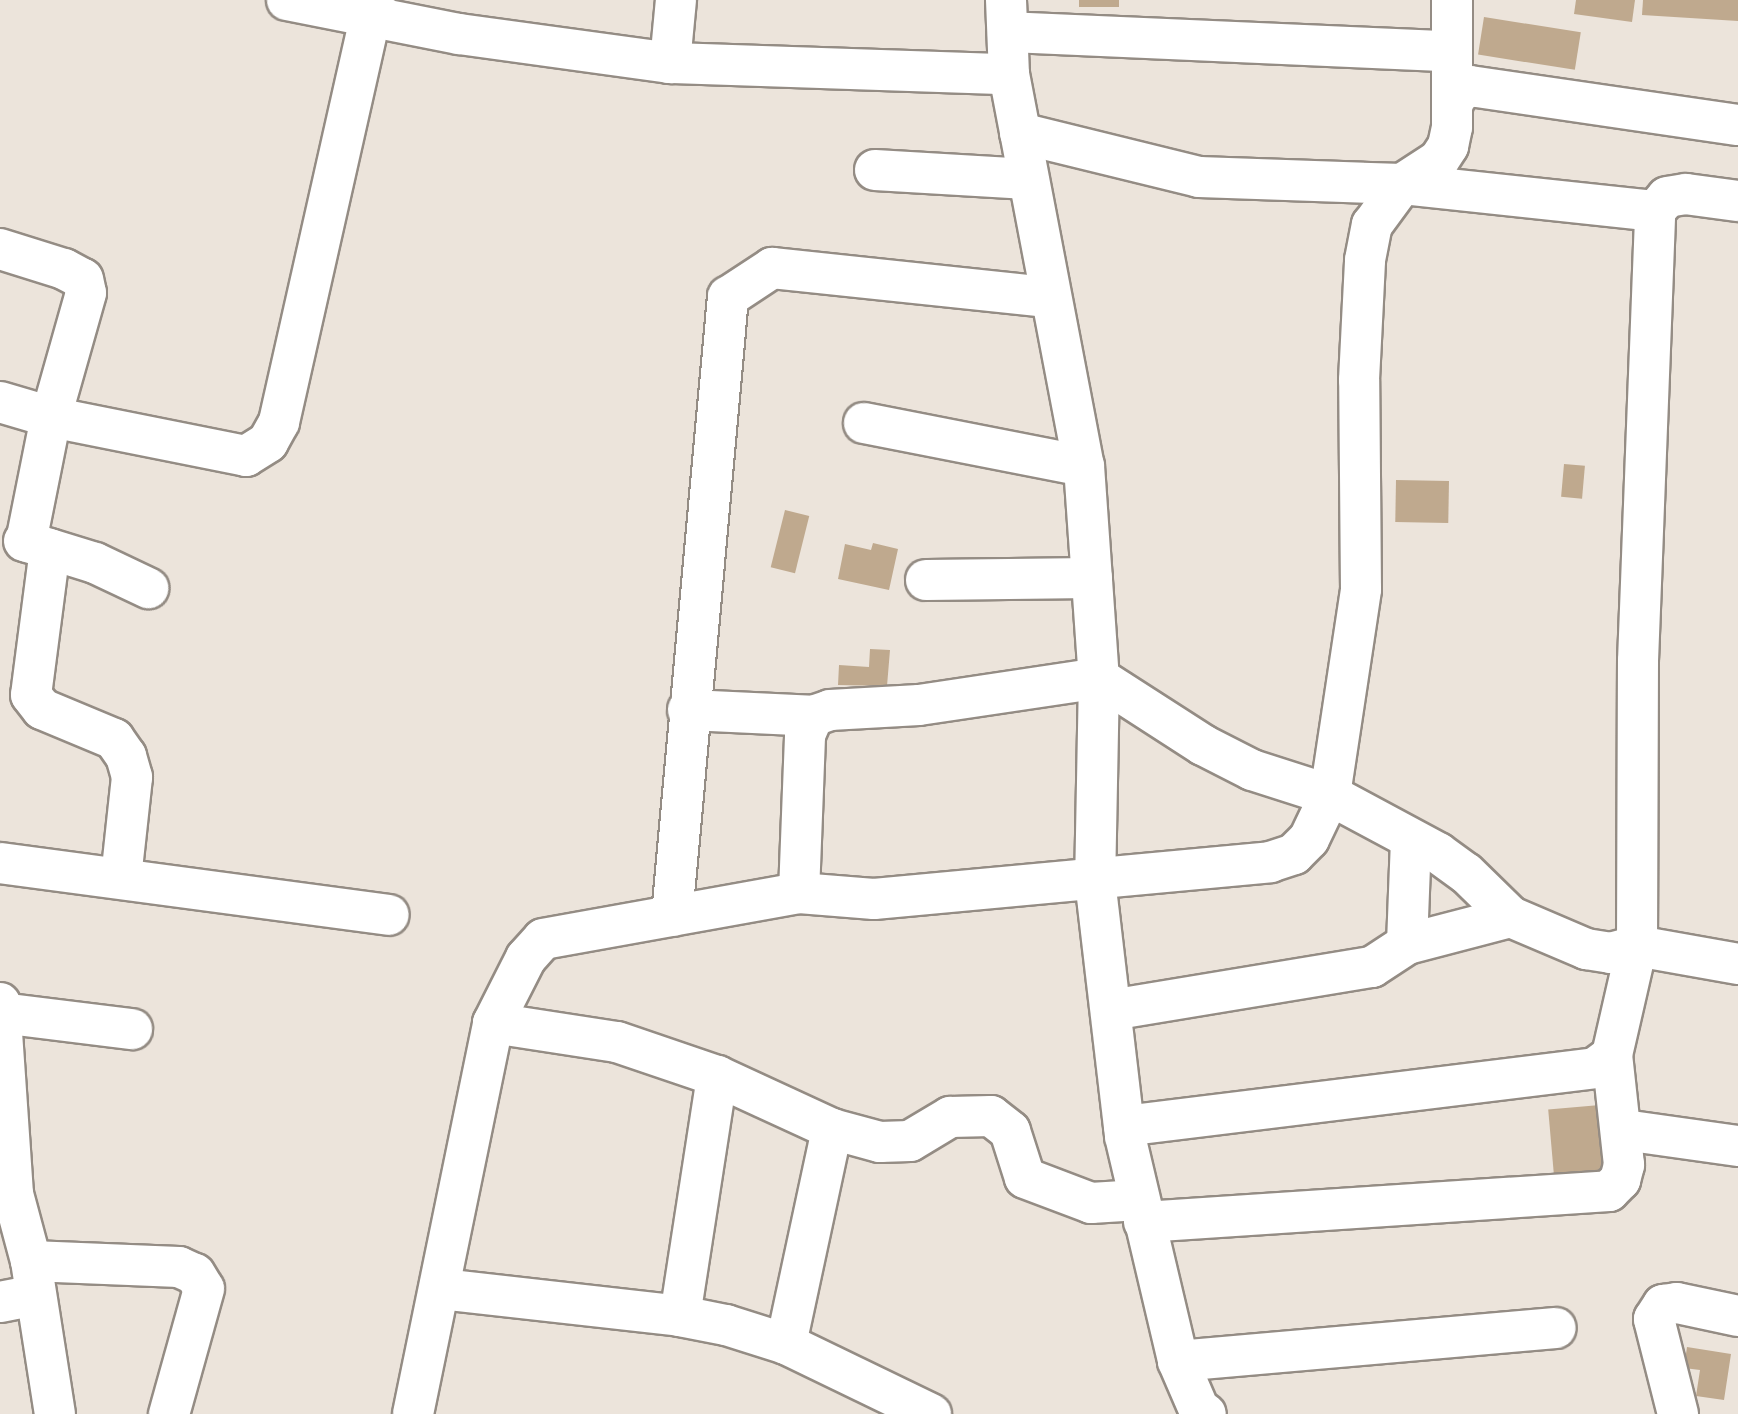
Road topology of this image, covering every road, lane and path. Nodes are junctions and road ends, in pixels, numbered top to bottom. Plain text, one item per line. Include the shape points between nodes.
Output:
1 (288, 0) edge
2 (676, 0) edge
3 (1452, 0) edge
4 (372, 9) edge
5 (1007, 16) edge
6 (1450, 51) junction
7 (670, 63) junction
8 (1009, 74) junction
9 (1452, 106) junction
10 (1738, 125) edge
11 (1020, 133) junction
12 (875, 170) dead end
13 (1028, 179) junction
14 (1402, 184) junction
15 (1738, 201) edge
16 (1656, 211) junction
17 (0, 249) edge
18 (755, 262) dead end
19 (1050, 296) junction
20 (0, 402) edge
21 (52, 417) junction
22 (864, 424) dead end
23 (1084, 466) junction
24 (25, 543) edge
25 (1092, 578) junction
26 (926, 580) dead end
27 (148, 588) dead end
28 (1099, 678) junction
29 (688, 710) junction
30 (813, 716) junction
31 (1330, 795) junction
32 (1411, 842) junction
33 (0, 863) edge
34 (121, 878) junction
35 (1095, 880) junction
36 (799, 893) junction
37 (389, 915) dead end
38 (672, 916) junction
39 (1511, 917) junction
40 (1407, 944) junction
41 (1636, 946) junction
42 (1738, 964) edge
43 (0, 1003) edge
44 (1110, 1010) junction
45 (1, 1013) edge
46 (493, 1023) junction
47 (132, 1029) dead end
48 (1612, 1056) junction
49 (718, 1076) junction
50 (3, 1079) edge
51 (1124, 1126) junction
52 (832, 1130) junction
53 (1624, 1130) junction
54 (1738, 1146) edge
55 (6, 1196) edge
56 (1142, 1211) junction
57 (22, 1286) edge
58 (441, 1290) junction
59 (680, 1316) junction
60 (1738, 1316) edge
61 (1556, 1328) dead end
62 (786, 1344) junction
63 (1178, 1361) junction
64 (423, 1413) edge
65 (1193, 1413) edge
66 (55, 1414) edge
67 (170, 1414) edge
68 (932, 1414) edge
69 (1678, 1414) edge

1 - 4 street
2 - 7 street
3 - 6 street
4 - 7 street
4 - 21 street via 279,422 268,442 246,456
5 - 6 street
5 - 8 street
6 - 9 street
7 - 8 street
8 - 11 street
9 - 10 street via 1470,86
9 - 14 street via 1448,146 1439,160
11 - 13 street
11 - 14 street via 1199,177
12 - 13 street
13 - 19 street
14 - 16 street
14 - 31 street via 1372,226 1365,260 1361,590
15 - 16 street via 1686,194 1667,197
16 - 41 street via 1638,661
17 - 21 street via 83,279 86,293
18 - 19 street
19 - 23 street
19 - 29 street via 772,268 728,297
20 - 21 street
21 - 24 street
22 - 23 street
23 - 25 street
24 - 27 street via 95,563
24 - 34 street via 31,695 42,709 114,739 132,776
25 - 26 street
25 - 28 street
28 - 30 street
28 - 31 street via 1203,746
28 - 35 street
29 - 30 street
29 - 38 street
30 - 36 street via 805,734
31 - 32 street
31 - 35 street via 1294,854
32 - 39 street via 1466,873
32 - 40 street
33 - 34 street
34 - 37 street
35 - 36 street via 874,899
35 - 44 street
36 - 38 street
38 - 46 street via 543,939
39 - 40 street
39 - 41 street via 1586,950
40 - 44 street via 1372,966
41 - 42 street
41 - 48 street
43 - 45 street
44 - 51 street
45 - 47 street
45 - 50 street
46 - 49 street via 617,1042
46 - 58 street
48 - 51 street via 1595,1068
48 - 53 street
49 - 52 street
49 - 59 street
50 - 55 street
51 - 56 street
52 - 56 street via 880,1142 910,1140 950,1117 991,1116 1010,1132 1025,1178 1091,1203
52 - 62 street
53 - 54 street
53 - 56 street via 1624,1164 1609,1190
55 - 57 street
56 - 63 street
57 - 66 street
57 - 67 street via 180,1268 196,1274 204,1290
58 - 59 street
58 - 64 street
59 - 62 street
60 - 69 street via 1678,1302 1663,1306 1654,1319
61 - 63 street
62 - 68 street
63 - 65 street

